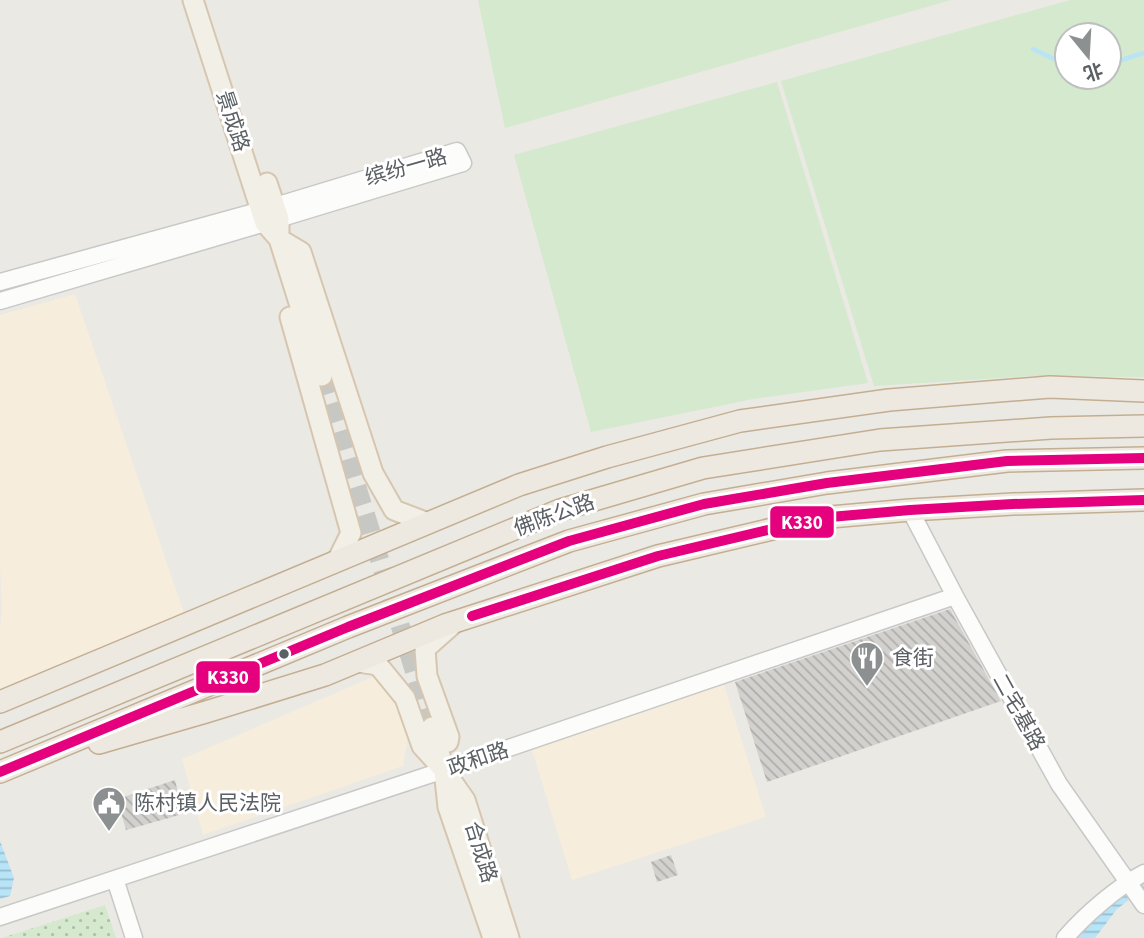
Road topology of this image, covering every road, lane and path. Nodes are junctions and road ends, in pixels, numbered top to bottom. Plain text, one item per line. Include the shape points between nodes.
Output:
1 (193, 0) edge
2 (206, 0) edge
3 (270, 214) junction
4 (279, 239) junction
5 (0, 282) edge
6 (0, 301) edge
7 (322, 376) tunnel mouth
8 (1144, 391) edge
9 (1144, 426) edge
10 (1144, 457) edge
11 (1144, 500) edge
12 (910, 510) junction
13 (428, 523) junction
14 (337, 561) junction
15 (955, 596) junction
16 (460, 621) junction
17 (358, 662) junction
18 (0, 702) edge
19 (432, 727) tunnel mouth
20 (0, 743) edge
21 (3, 770) edge
22 (444, 771) junction
23 (1144, 873) edge
24 (115, 879) junction
25 (1128, 882) junction
26 (1144, 905) edge
27 (0, 917) edge
28 (134, 938) edge
29 (493, 938) edge
30 (509, 938) edge
31 (1065, 938) edge

1 - 3 main road, 景成路
2 - 3 main road, 景成路
3 - 3 street, 缤纷一路 via 463,163 457,152
3 - 4 main road, 景成路
3 - 5 street, 缤纷一路
3 - 6 street, 缤纷一路
4 - 7 main road, 景成路
4 - 13 main road via 301,252 373,473 394,510
4 - 14 main road via 273,259 351,533
8 - 13 highway via 1050,387 889,400 740,421 532,481
9 - 20 highway, 佛陈公路 via 880,440 703,468 560,510
10 - 21 highway, 佛陈公路 via 1007,461 827,483 692,507 556,546
11 - 12 highway
12 - 15 street, 二宅基路
12 - 16 highway via 819,518 658,556
13 - 14 highway
14 - 18 highway
15 - 22 street, 政和路
15 - 25 street, 二宅基路 via 1059,784
16 - 17 highway
16 - 22 main road via 425,649 427,676 449,737
17 - 21 highway via 326,676
17 - 22 main road via 378,665 405,698 422,746
19 - 22 main road, 合成路
22 - 24 street, 政和路
22 - 29 main road, 合成路 via 448,807
22 - 30 main road, 合成路 via 465,800
23 - 25 street
24 - 27 street, 政和路
24 - 28 street
25 - 26 street, 二宅基路
25 - 31 street

